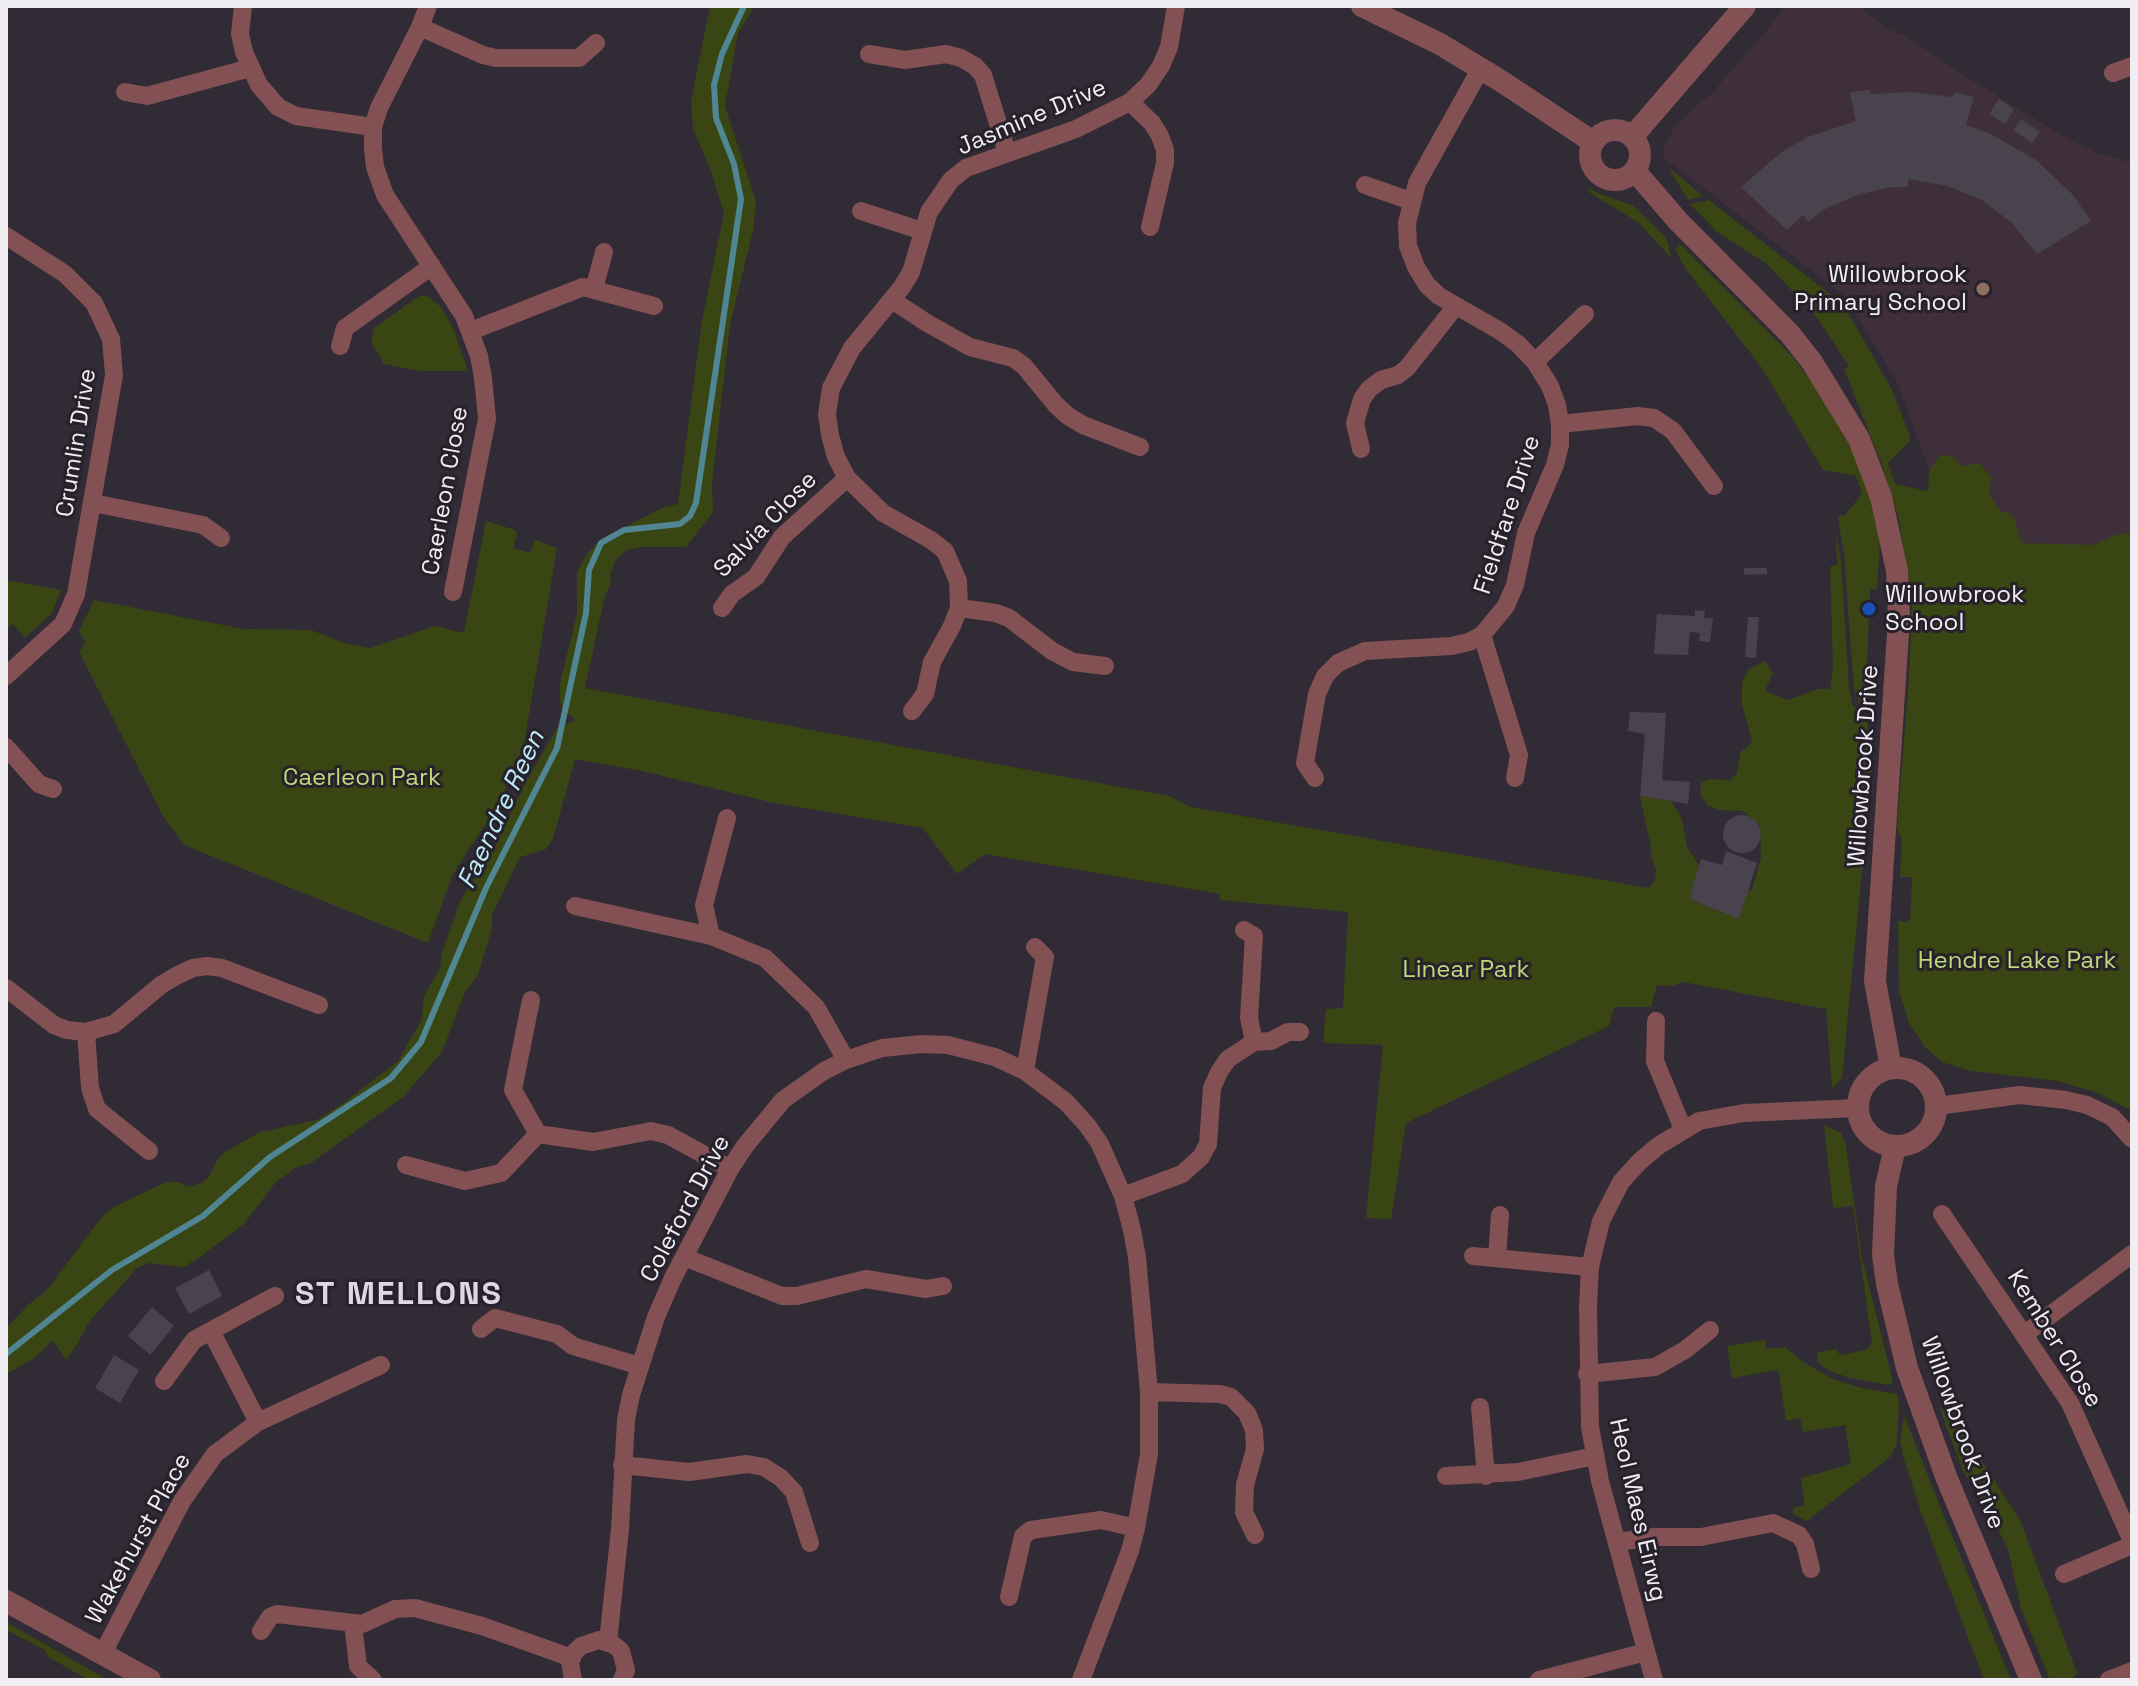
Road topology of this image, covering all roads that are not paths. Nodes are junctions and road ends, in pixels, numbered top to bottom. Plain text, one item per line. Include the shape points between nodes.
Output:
1 (243, 6) edge
2 (428, 6) edge
3 (1176, 6) edge
4 (1362, 6) edge
5 (1745, 6) edge
6 (420, 27) junction
7 (596, 43) dead end
8 (869, 54) dead end
9 (2132, 66) edge
10 (250, 68) junction
11 (1481, 68) junction
12 (2113, 73) dead end
13 (125, 92) dead end
14 (1130, 102) junction
15 (373, 127) junction
16 (1633, 136) junction
17 (1593, 142) junction
18 (1007, 152) junction
19 (1635, 171) junction
20 (1365, 185) dead end
21 (1411, 201) junction
22 (861, 211) dead end
23 (1150, 227) dead end
24 (922, 231) junction
25 (6, 236) edge
26 (604, 252) dead end
27 (432, 266) junction
28 (594, 289) junction
29 (892, 300) junction
30 (654, 306) dead end
31 (1455, 307) junction
32 (1585, 314) dead end
33 (471, 331) junction
34 (340, 346) dead end
35 (1535, 362) junction
36 (1560, 424) junction
37 (1140, 447) dead end
38 (1361, 449) dead end
39 (847, 478) junction
40 (1714, 486) dead end
41 (93, 503) junction
42 (221, 538) dead end
43 (453, 592) dead end
44 (722, 608) dead end
45 (959, 608) junction
46 (1482, 635) junction
47 (1105, 666) dead end
48 (6, 676) edge
49 (912, 711) dead end
50 (6, 747) edge
51 (1315, 778) dead end
52 (1515, 778) dead end
53 (53, 789) dead end
54 (727, 818) dead end
55 (575, 906) dead end
56 (1244, 930) dead end
57 (711, 936) junction
58 (1035, 947) dead end
59 (6, 988) edge
60 (531, 1000) dead end
61 (319, 1005) dead end
62 (1656, 1021) dead end
63 (86, 1032) junction
64 (1300, 1032) dead end
65 (1254, 1042) junction
66 (846, 1060) junction
67 (1891, 1068) junction
68 (1025, 1071) junction
69 (1937, 1106) junction
70 (1857, 1108) junction
71 (1683, 1129) junction
72 (538, 1134) junction
73 (2132, 1139) edge
74 (1895, 1147) junction
75 (149, 1151) dead end
76 (406, 1165) dead end
77 (730, 1169) junction
78 (1123, 1196) junction
79 (1942, 1214) dead end
80 (1500, 1215) dead end
81 (2132, 1254) edge
82 (1473, 1256) dead end
83 (684, 1257) junction
84 (1497, 1258) junction
85 (1590, 1267) junction
86 (943, 1286) dead end
87 (275, 1296) dead end
88 (481, 1329) dead end
89 (1710, 1330) dead end
90 (211, 1331) junction
91 (2025, 1334) junction
92 (381, 1365) dead end
93 (640, 1366) junction
94 (1587, 1374) junction
95 (164, 1381) dead end
96 (1149, 1392) junction
97 (1480, 1407) dead end
98 (258, 1422) junction
99 (1595, 1456) junction
100 (622, 1465) junction
101 (1446, 1476) dead end
102 (1486, 1476) junction
103 (2124, 1498) edge
104 (1136, 1528) junction
105 (1255, 1535) dead end
106 (1617, 1542) junction
107 (810, 1543) dead end
108 (2132, 1543) edge
109 (1811, 1569) dead end
110 (2064, 1574) dead end
111 (1009, 1597) dead end
112 (6, 1601) edge
113 (353, 1624) junction
114 (261, 1631) dead end
115 (608, 1642) junction
116 (1646, 1652) junction
117 (103, 1653) junction
118 (572, 1658) junction
119 (2132, 1671) edge
120 (628, 1679) edge
121 (150, 1680) edge
122 (373, 1680) edge
123 (573, 1680) edge
124 (1081, 1680) edge
125 (1539, 1680) edge
126 (1654, 1680) edge
127 (2031, 1680) edge
128 (2109, 1680) edge

1 - 10 street via 240,34
2 - 6 street, Caerleon Close
3 - 14 street, Jasmine Drive via 1161,66
4 - 11 street
5 - 16 street
6 - 7 street via 496,58 579,58
6 - 15 street, Caerleon Close
8 - 18 street via 905,60 946,54 975,66 983,75
9 - 12 street
10 - 13 street via 147,96
10 - 15 street via 278,107 296,116
11 - 17 street
11 - 21 street, Fieldfare Drive
14 - 18 street, Jasmine Drive via 1076,129
14 - 23 street via 1152,123 1165,150
15 - 27 street, Caerleon Close via 379,182
16 - 17 street via 1612,130
16 - 19 street via 1641,157
17 - 19 street via 1590,159 1598,174 1613,181
18 - 24 street, Jasmine Drive via 966,168 951,180
19 - 67 street, Willowbrook Drive via 1812,362 1859,439 1881,497 1897,571 1899,618 1875,981
20 - 21 street
21 - 31 street, Fieldfare Drive via 1408,246 1416,267 1427,285
22 - 24 street
24 - 29 street, Jasmine Drive via 911,272
25 - 41 street, Crumlin Drive via 80,287 111,339 114,375
26 - 28 street
27 - 33 street, Caerleon Close
27 - 34 street via 345,328
28 - 30 street
28 - 33 street via 571,290
29 - 37 street via 970,347 1013,358 1068,416
29 - 39 street, Jasmine Drive via 852,348 831,388 830,435
31 - 35 street, Fieldfare Drive via 1500,331
31 - 38 street via 1407,368 1381,380 1362,399 1355,423
32 - 35 street
33 - 43 street, Caerleon Close via 487,419
35 - 36 street, Fieldfare Drive via 1550,386
36 - 40 street via 1654,418 1673,431
36 - 46 street, Fieldfare Drive via 1555,465 1526,533 1515,585 1506,606
39 - 44 street, Salvia Close via 782,537 756,577
39 - 45 street, Jasmine Drive via 883,513 945,551 958,581
41 - 42 street via 203,525
41 - 48 street, Crumlin Drive via 68,615
45 - 47 street via 1009,618 1073,662
45 - 49 street via 932,662 925,694
46 - 51 street via 1451,646 1365,651 1338,663 1317,694 1305,763
46 - 52 street via 1519,755
50 - 53 street via 39,784
54 - 57 street via 704,905
55 - 57 street
56 - 65 street via 1254,936 1249,1018
57 - 66 street via 765,958 816,1007
58 - 68 street via 1045,957
59 - 63 street via 54,1025
60 - 72 street via 513,1090
61 - 63 street via 207,966 161,985 114,1024
62 - 71 street via 1655,1061
63 - 75 street via 97,1109
64 - 65 street
65 - 78 street via 1228,1059 1219,1072 1212,1088 1208,1144 1201,1157 1182,1174
66 - 68 street, Coleford Drive via 902,1045 948,1045
66 - 77 street, Coleford Drive via 783,1100
67 - 69 street via 1905,1068 1927,1081
67 - 70 street via 1863,1086
68 - 78 street, Coleford Drive via 1087,1125
69 - 73 street via 2020,1095 2066,1100 2112,1117
69 - 74 street via 1929,1130 1908,1146
70 - 71 street, Heol Maes Eirwg via 1724,1115
70 - 74 street via 1873,1139
71 - 85 street, Heol Maes Eirwg via 1621,1182 1601,1221
72 - 76 street via 501,1173 465,1181
72 - 77 street via 593,1142 660,1132
74 - 127 street, Willowbrook Drive via 1886,1186 1883,1255 1907,1368
77 - 83 street, Coleford Drive
78 - 96 street, Coleford Drive via 1137,1257
79 - 91 street, Kember Close
80 - 84 street
81 - 91 street
82 - 84 street
83 - 86 street via 782,1296 866,1279 926,1289
83 - 93 street, Coleford Drive
84 - 85 street
85 - 94 street, Heol Maes Eirwg
87 - 90 street
88 - 93 street via 495,1318 557,1334 573,1346
89 - 94 street via 1655,1367
90 - 95 street via 194,1340
90 - 98 street
91 - 103 street, Kember Close
92 - 98 street, Wakehurst Place
93 - 100 street, Coleford Drive via 626,1420
94 - 99 street, Heol Maes Eirwg
96 - 104 street, Coleford Drive via 1149,1454
96 - 105 street via 1220,1394 1247,1413 1255,1449 1244,1512
97 - 102 street
98 - 117 street, Wakehurst Place via 215,1454 182,1501
99 - 102 street
99 - 106 street, Heol Maes Eirwg
100 - 107 street via 689,1472 747,1464 764,1467 794,1492
100 - 115 street, Coleford Drive
101 - 102 street
103 - 108 street, Kember Close
104 - 111 street via 1101,1520 1031,1530 1023,1536
104 - 124 street, Coleford Drive
106 - 109 street via 1701,1537 1773,1523 1799,1535
106 - 116 street, Heol Maes Eirwg
108 - 110 street
112 - 117 street
113 - 114 street via 277,1614
113 - 118 street via 395,1609 415,1608
113 - 122 street via 358,1666
115 - 118 street via 589,1641
115 - 120 street via 621,1651
116 - 125 street
116 - 126 street, Heol Maes Eirwg
117 - 121 street
118 - 123 street
119 - 128 street

